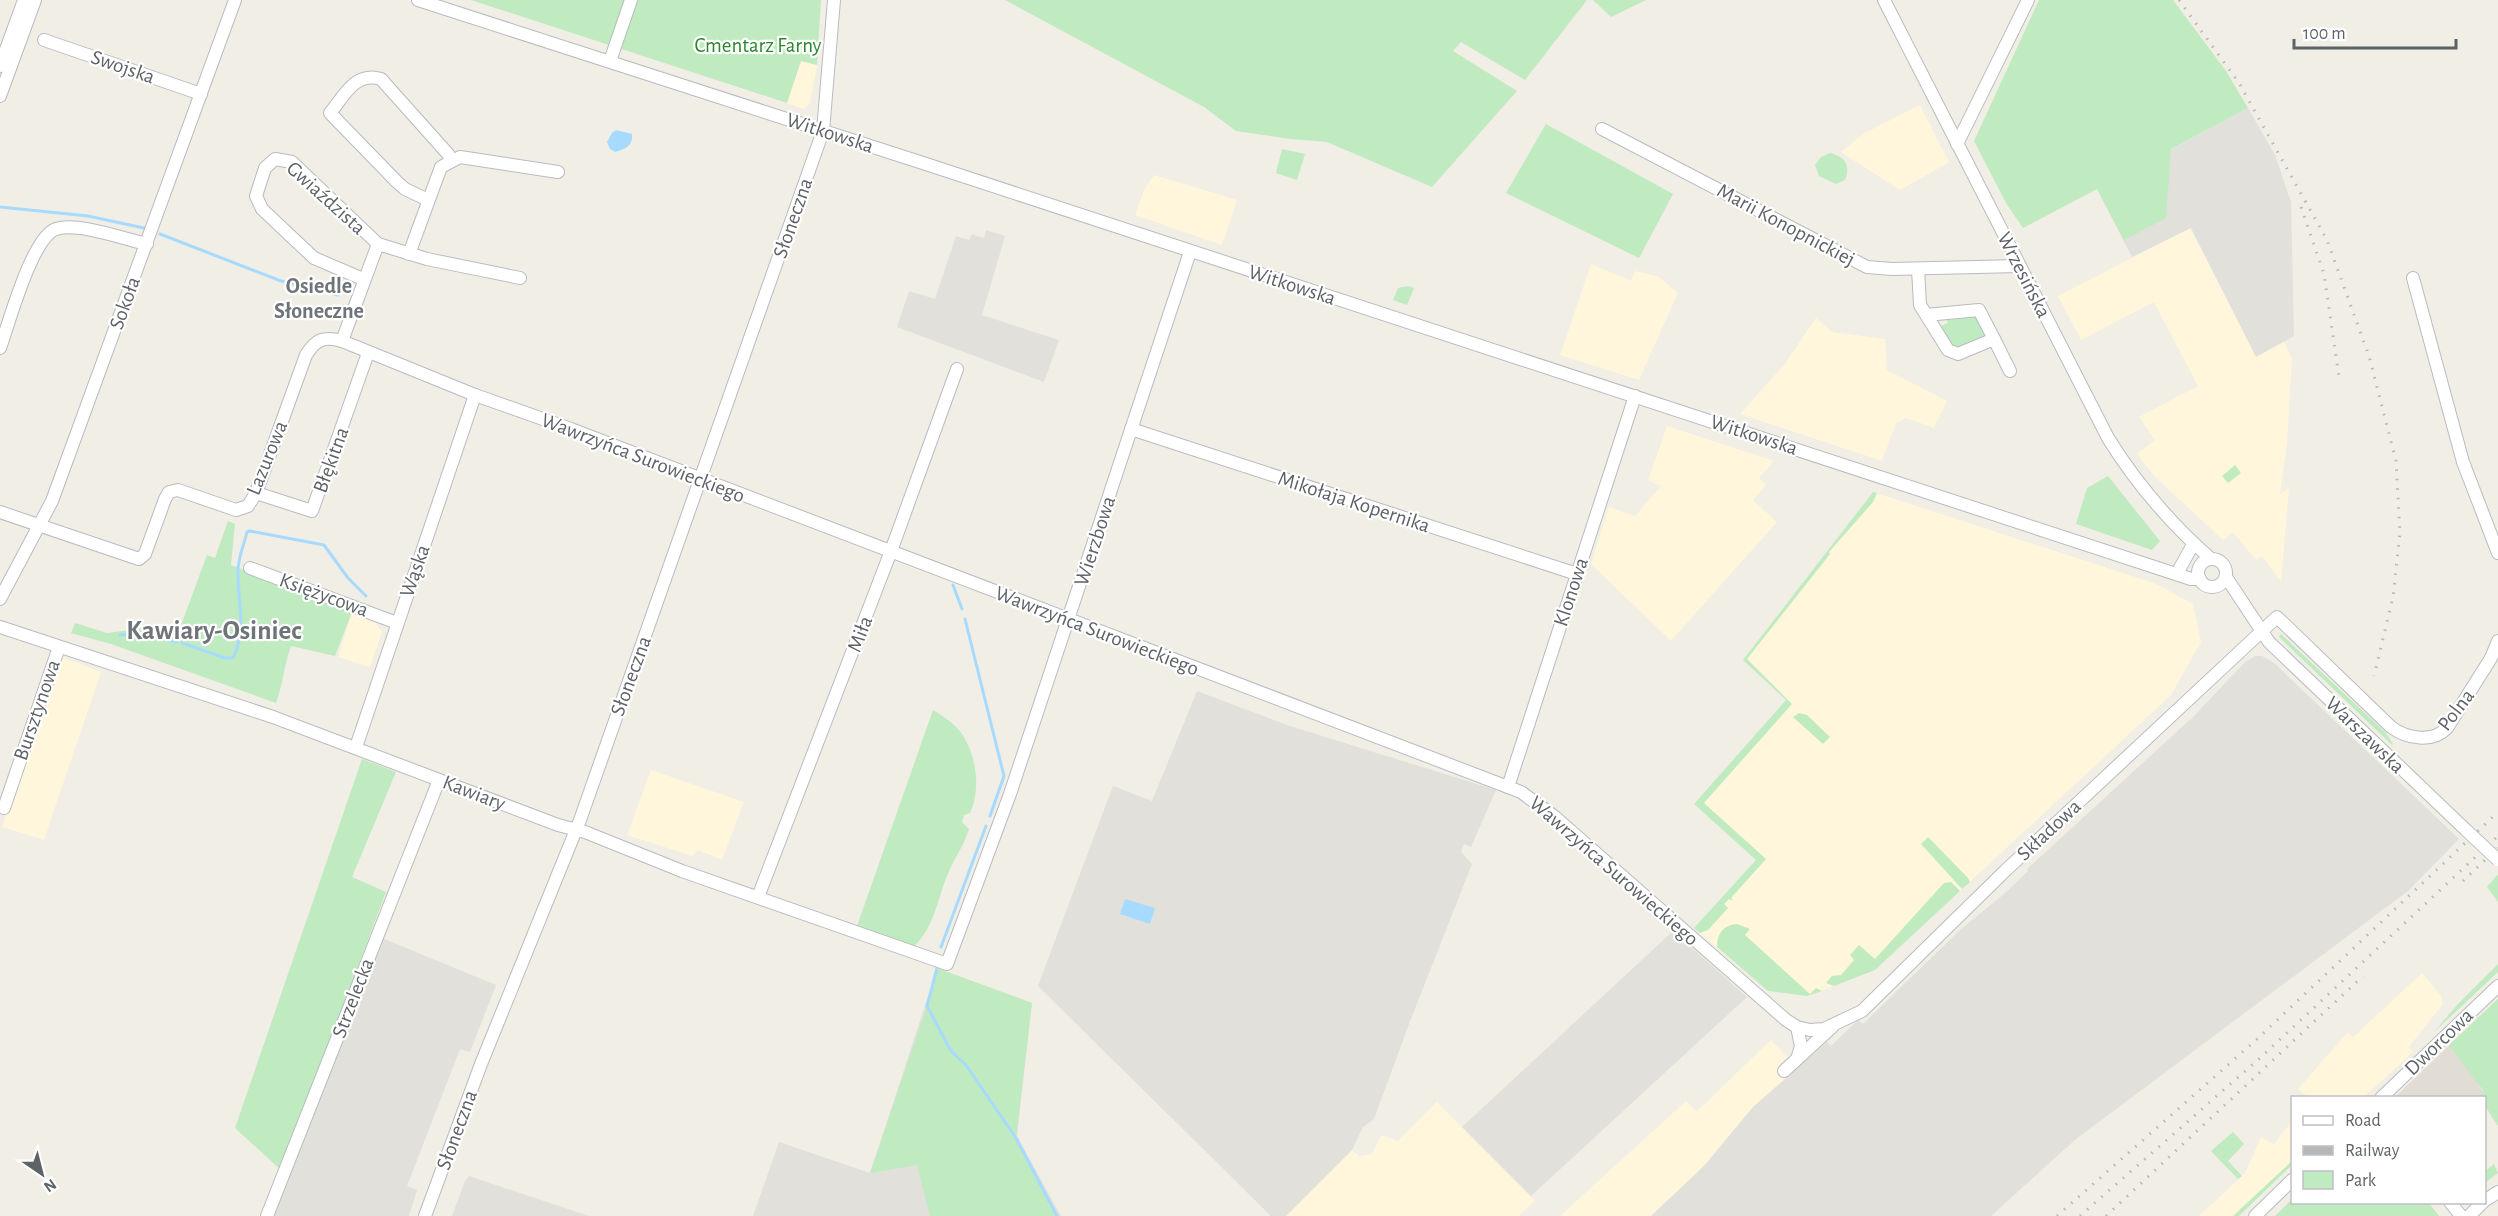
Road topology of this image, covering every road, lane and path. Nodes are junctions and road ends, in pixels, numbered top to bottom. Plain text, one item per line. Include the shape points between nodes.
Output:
1 (24, 0) edge
2 (35, 0) edge
3 (235, 0) edge
4 (418, 0) edge
5 (631, 0) edge
6 (834, 0) edge
7 (1884, 0) edge
8 (2028, 0) edge
9 (44, 40) dead end
10 (610, 61) junction
11 (0, 66) edge
12 (201, 94) junction
13 (0, 96) edge
14 (1602, 129) dead end
15 (823, 131) junction
16 (1957, 144) junction
17 (451, 160) junction
18 (558, 172) dead end
19 (428, 200) junction
20 (147, 244) junction
21 (378, 244) junction
22 (1190, 252) junction
23 (409, 254) junction
24 (2019, 266) junction
25 (1918, 269) junction
26 (520, 278) dead end
27 (2413, 278) dead end
28 (363, 279) junction
29 (1926, 315) junction
30 (321, 339) joint
31 (1994, 339) junction
32 (342, 341) junction
33 (0, 348) edge
34 (368, 353) junction
35 (957, 369) dead end
36 (2010, 371) dead end
37 (475, 395) junction
38 (1635, 396) junction
39 (1131, 429) junction
40 (701, 479) junction
41 (256, 493) junction
42 (0, 512) edge
43 (40, 526) junction
44 (2188, 542) junction
45 (891, 551) junction
46 (2498, 553) edge
47 (2206, 563) junction
48 (250, 568) dead end
49 (2180, 568) junction
50 (2165, 569) junction
51 (1577, 574) junction
52 (2200, 579) junction
53 (2222, 581) junction
54 (0, 599) edge
55 (1069, 620) junction
56 (397, 622) junction
57 (0, 627) edge
58 (2261, 632) junction
59 (2498, 641) edge
60 (58, 646) junction
61 (356, 747) junction
62 (439, 780) junction
63 (1508, 787) junction
64 (4, 808) dead end
65 (576, 831) junction
66 (2498, 860) edge
67 (758, 897) junction
68 (947, 964) joint
69 (2498, 986) edge
70 (1836, 1024) junction
71 (1797, 1027) junction
72 (1810, 1030) joint
73 (1797, 1059) junction
74 (1784, 1071) dead end
75 (2382, 1096) edge
76 (2291, 1181) edge
77 (2451, 1204) edge
78 (2482, 1204) edge
79 (267, 1216) edge
80 (425, 1216) edge
81 (2255, 1216) edge
82 (2461, 1216) edge
83 (2469, 1216) edge

1 - 11 street
2 - 13 street
3 - 12 street, Sokoła
4 - 10 street, Witkowska
5 - 10 street
6 - 15 street, Słoneczna
7 - 16 street, Wrzesińska
8 - 16 street
9 - 12 street, Swojska
10 - 15 street, Witkowska
12 - 20 street, Sokoła
14 - 25 street, Marii Konopnickiej via 1867,267
15 - 22 street, Witkowska
15 - 40 street, Słoneczna
16 - 24 street, Wrzesińska
17 - 18 street via 460,157
17 - 19 street via 441,167
17 - 19 street via 381,79 367,76 356,81 330,113 397,182
19 - 23 street
20 - 33 street via 76,228 47,234 37,248
20 - 43 street, Sokoła
21 - 23 street, Gwiaździsta
21 - 28 street, Gwiaździsta
21 - 28 street, Gwiaździsta via 292,162 275,159 265,168 256,196 262,209 314,258
22 - 38 street, Witkowska
22 - 39 street, Wierzbowa
23 - 26 street, Gwiaździsta
24 - 25 street, Marii Konopnickiej
24 - 44 street, Wrzesińska via 2111,443
25 - 29 street via 1920,305
27 - 46 street via 2463,462
28 - 32 street, Gwiaździsta
29 - 31 street via 1979,310
29 - 31 street via 1948,350 1958,354
30 - 32 street, Wawrzyńca Surowieckiego
30 - 41 street, Lazurowa via 306,355
31 - 36 street
32 - 34 street, Wawrzyńca Surowieckiego
34 - 37 street, Wawrzyńca Surowieckiego
34 - 41 street, Błękitna via 312,511
35 - 45 street, Miła
37 - 40 street, Wawrzyńca Surowieckiego
37 - 56 street, Wąska
38 - 50 street, Witkowska
38 - 51 street, Klonowa
39 - 51 street, Mikołaja Kopernika
39 - 55 street, Wierzbowa
40 - 45 street, Wawrzyńca Surowieckiego
40 - 65 street, Słoneczna
41 - 43 street, Lazurowa via 248,506 236,510 178,490 169,492 145,554 139,559
42 - 43 street
43 - 54 street, Sokoła
44 - 47 street, Wrzesińska
44 - 49 street
45 - 55 street, Wawrzyńca Surowieckiego
45 - 67 street, Miła
47 - 49 street, Witkowska
47 - 52 street
47 - 53 street via 2221,562 2226,569
48 - 56 street, Księżycowa
49 - 50 street, Witkowska
50 - 52 street, Witkowska
51 - 63 street, Klonowa
52 - 53 street via 2211,587
53 - 58 street, Warszawska via 2242,602
55 - 63 street, Wawrzyńca Surowieckiego
55 - 68 street, Wierzbowa
56 - 61 street, Wąska
57 - 60 street, Kawiary
58 - 59 street, Polna via 2277,617 2391,727 2404,735 2424,738 2438,736 2447,728
58 - 66 street, Warszawska, bridge
58 - 70 street, Składowa via 2006,870 1862,1011
60 - 61 street, Kawiary
60 - 64 street, Bursztynowa
61 - 62 street, Kawiary
62 - 65 street, Kawiary
62 - 79 street, Strzelecka
63 - 71 street, Wawrzyńca Surowieckiego via 1539,803
65 - 67 street, Kawiary
65 - 80 street, Słoneczna via 480,1064
67 - 68 street, Kawiary
69 - 75 street, Dworcowa
70 - 72 street, Składowa
70 - 73 street, Składowa
71 - 72 street, Wawrzyńca Surowieckiego
71 - 73 street via 1801,1046
73 - 74 street, Składowa
76 - 81 street
77 - 82 street
78 - 83 street

